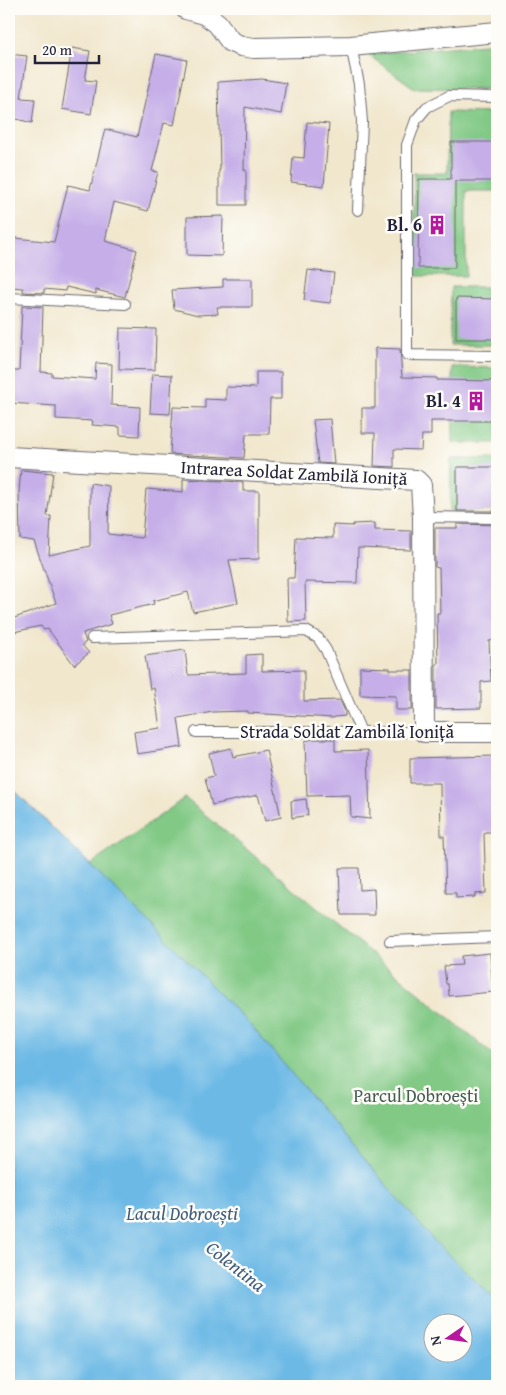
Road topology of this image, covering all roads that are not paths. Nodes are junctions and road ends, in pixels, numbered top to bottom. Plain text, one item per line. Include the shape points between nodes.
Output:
1 (186, 9) edge
2 (497, 32) edge
3 (350, 46) junction
4 (497, 97) edge
5 (358, 210) dead end
6 (9, 298) edge
7 (125, 304) dead end
8 (497, 356) edge
9 (9, 457) edge
10 (423, 517) junction
11 (497, 518) edge
12 (92, 638) dead end
13 (196, 732) dead end
14 (361, 732) junction
15 (424, 732) junction
16 (497, 732) edge
17 (497, 937) edge
18 (390, 941) dead end

1 - 3 street via 204,14 217,23 231,42 241,46
2 - 3 street
3 - 5 lane via 359,84 362,122
4 - 8 lane via 449,96 427,107 416,120 407,145 407,355
6 - 7 lane
9 - 10 street, Intrarea Soldat Zambilă Ioniță via 416,480 421,485
10 - 11 lane
10 - 15 street, Intrarea Soldat Zambilă Ioniță
12 - 14 lane via 306,632 318,638 326,650
13 - 14 lane, Strada Soldat Zambilă Ioniță
14 - 15 lane, Strada Soldat Zambilă Ioniță
15 - 16 street, Strada Soldat Zambilă Ioniță
17 - 18 lane

